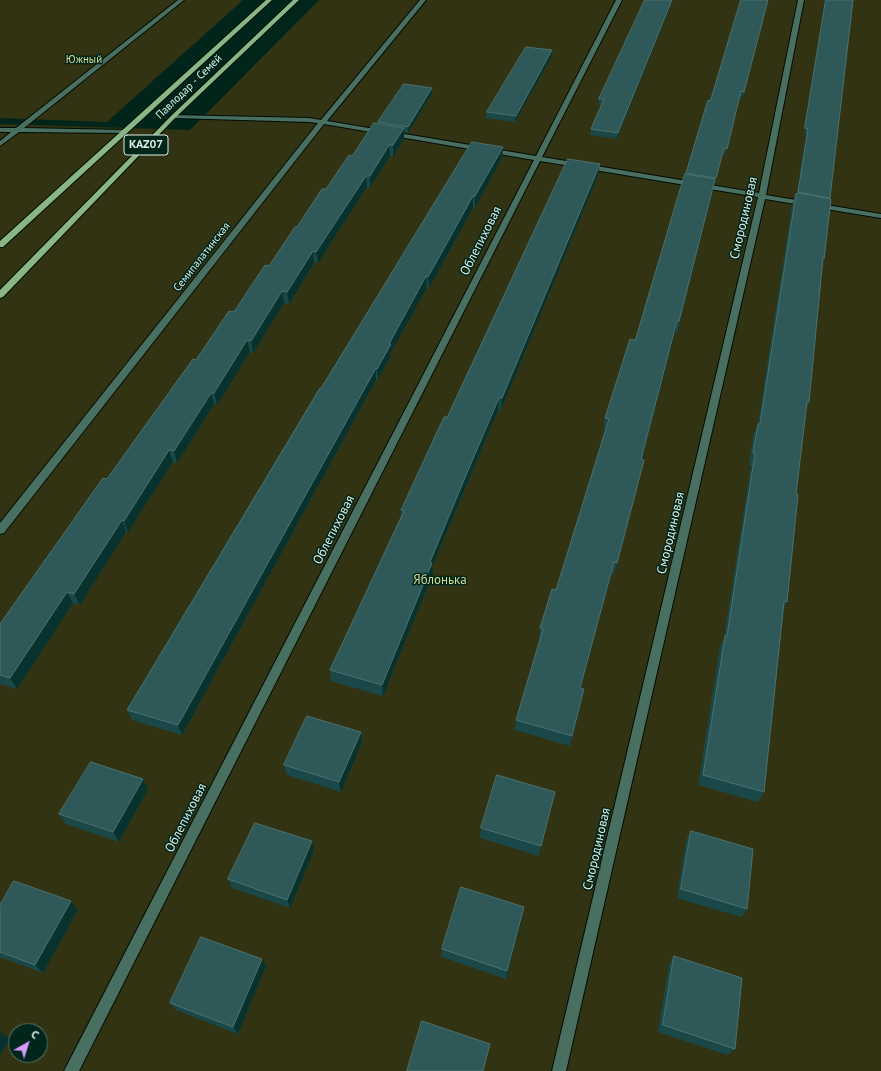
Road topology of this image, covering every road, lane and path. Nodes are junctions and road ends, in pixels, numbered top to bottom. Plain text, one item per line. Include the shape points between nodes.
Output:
1 (180, 0) edge
2 (268, 0) edge
3 (296, 0) edge
4 (423, 0) edge
5 (619, 0) edge
6 (801, 0) edge
7 (174, 116) junction
8 (322, 123) junction
9 (0, 130) edge
10 (16, 131) junction
11 (124, 132) junction
12 (0, 144) edge
13 (538, 159) junction
14 (762, 196) junction
15 (881, 216) edge
16 (0, 245) edge
17 (0, 295) edge
18 (0, 530) edge
19 (71, 1071) edge
20 (559, 1071) edge

1 - 10 street
2 - 11 highway, Павлодар - Семей / KAZ07
3 - 7 highway, Павлодар - Семей / KAZ07
4 - 8 street, Семипалатинская
5 - 13 street, Облепиховая
6 - 14 street, Смородиновая
7 - 8 street via 309,120
7 - 17 highway, Павлодар - Семей / KAZ07
8 - 13 street
8 - 18 street, Семипалатинская
9 - 10 street
10 - 11 street
10 - 12 street
11 - 16 highway, Павлодар - Семей / KAZ07
13 - 14 street
13 - 19 street, Облепиховая
14 - 15 street
14 - 20 street, Смородиновая

